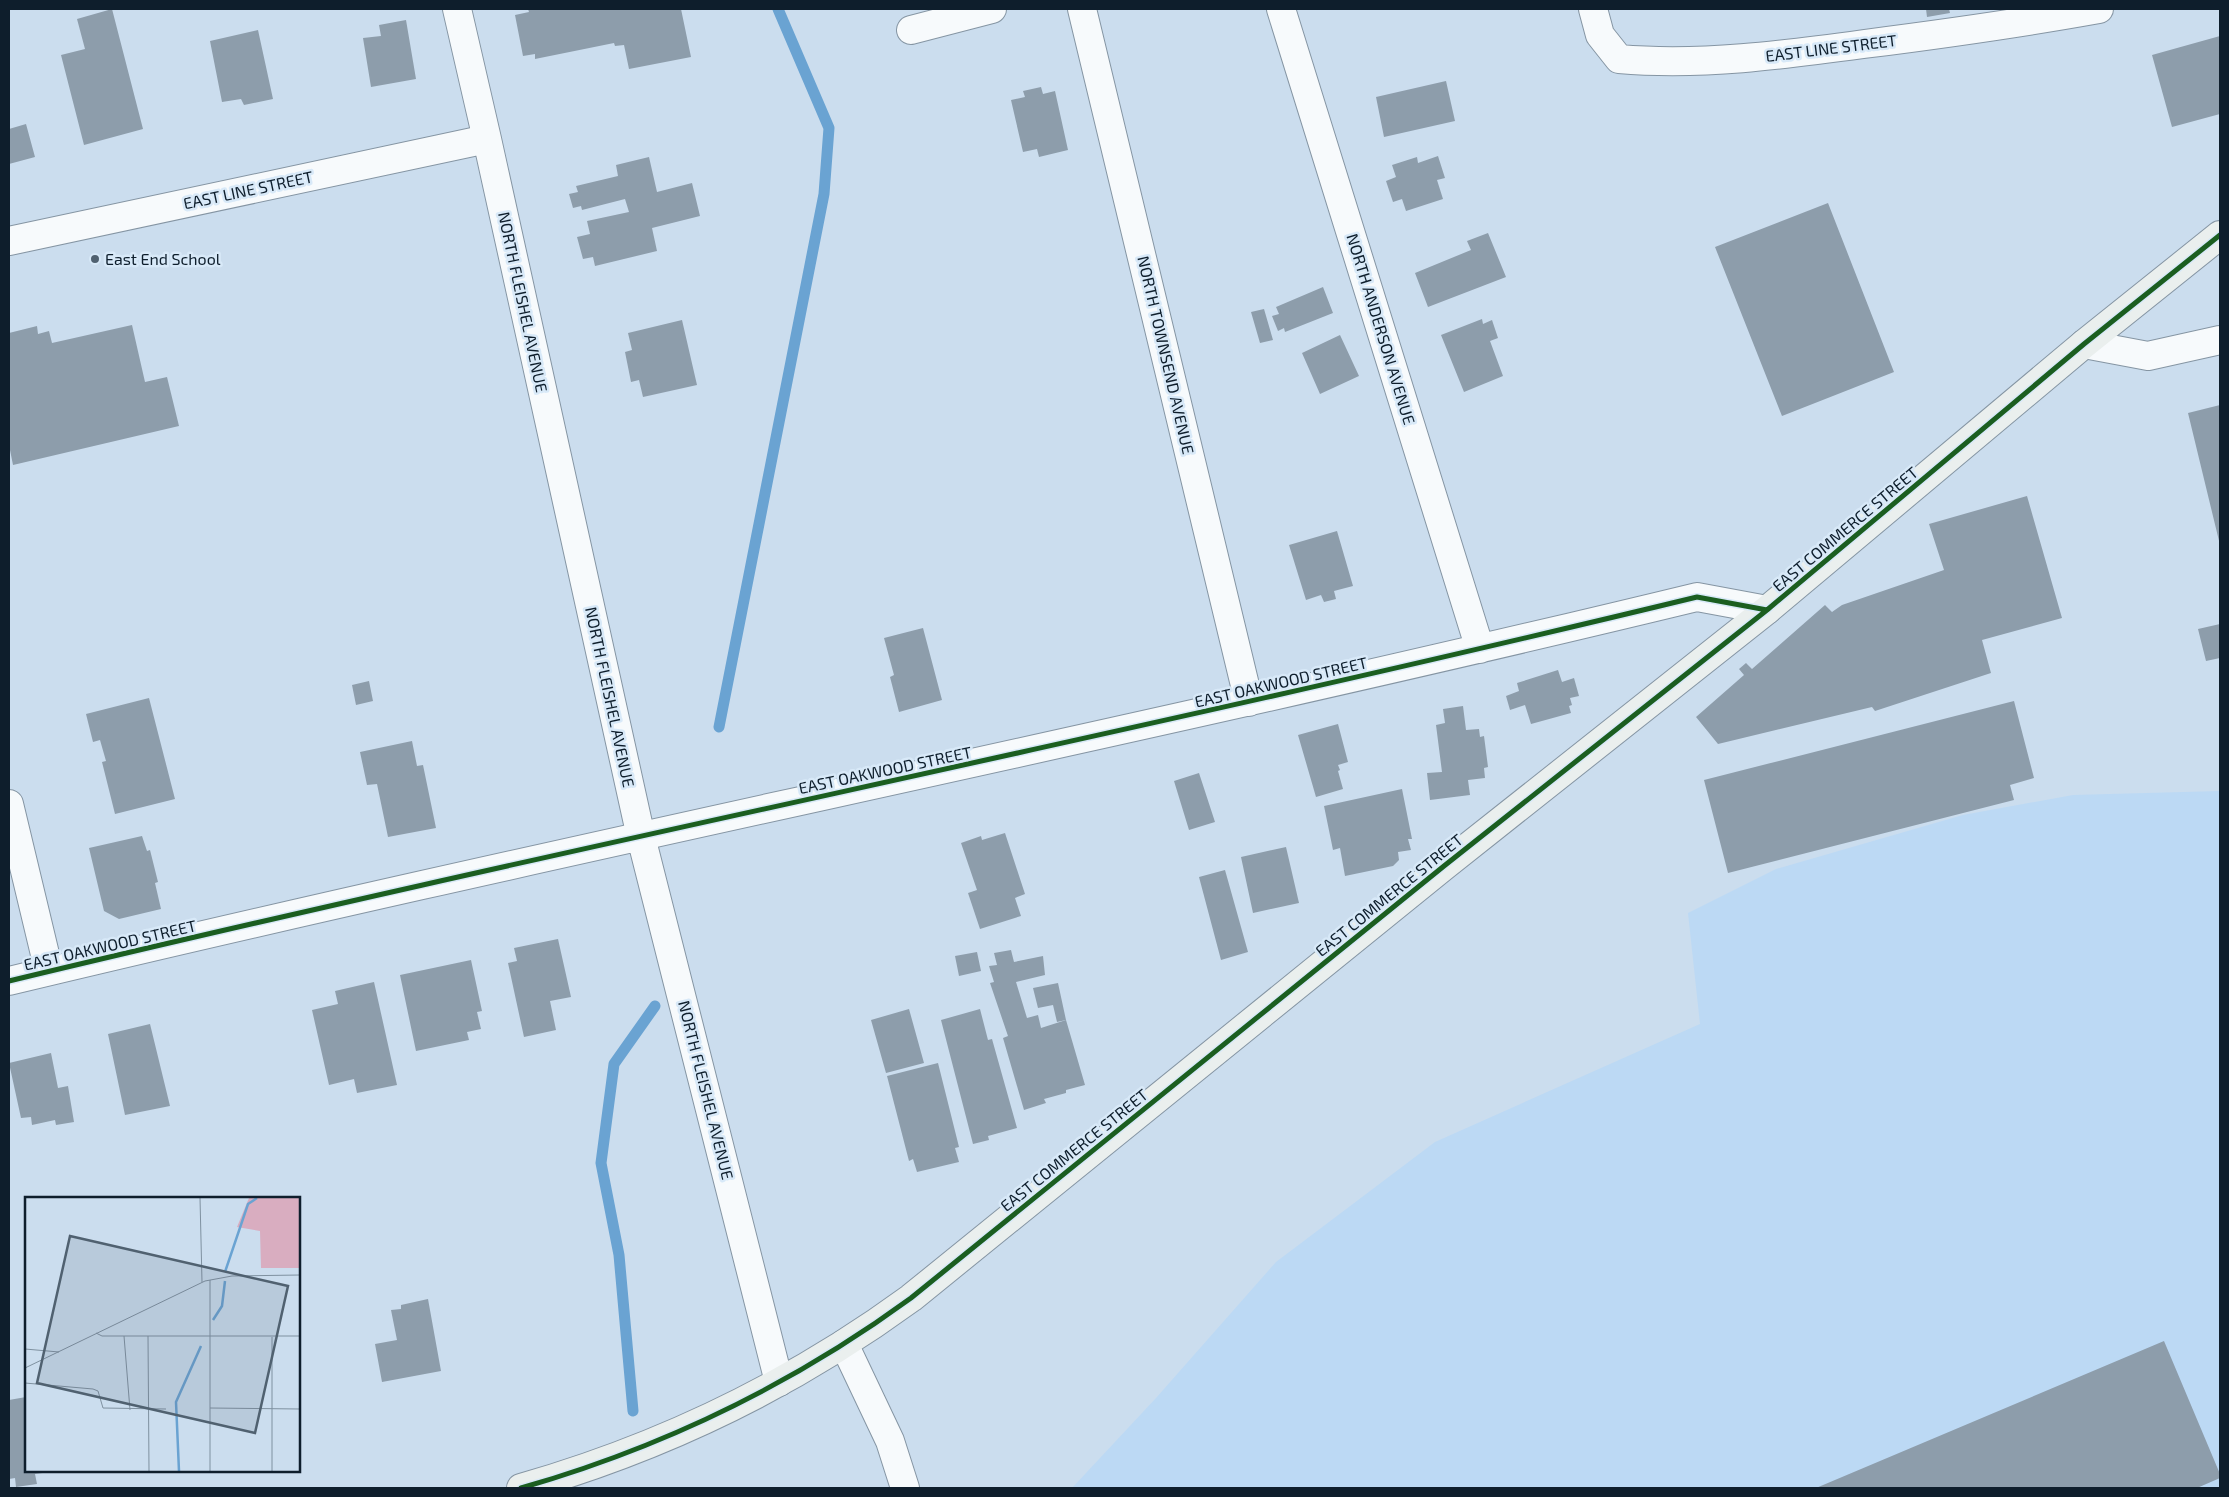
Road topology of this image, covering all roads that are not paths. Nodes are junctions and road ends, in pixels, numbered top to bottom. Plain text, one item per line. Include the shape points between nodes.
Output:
1 (456, 9) edge
2 (992, 9) edge
3 (1082, 9) edge
4 (1282, 9) edge
5 (1593, 9) edge
6 (2099, 9) edge
7 (911, 30) dead end
8 (487, 139) junction
9 (2220, 235) edge
10 (9, 242) edge
11 (2220, 340) edge
12 (2084, 344) junction
13 (1768, 610) junction
14 (1480, 649) junction
15 (1249, 702) junction
16 (9, 804) edge
17 (641, 837) junction
18 (49, 972) junction
19 (9, 981) edge
20 (844, 1344) junction
21 (779, 1382) junction
22 (521, 1488) edge
23 (904, 1488) edge

1 - 8 street, NORTH FLEISHEL AVENUE
2 - 7 street
3 - 15 street, NORTH TOWNSEND AVENUE
4 - 14 street, NORTH ANDERSON AVENUE
5 - 6 street, EAST LINE STREET via 1600,35 1619,59 1662,63 1774,56 2004,26
8 - 10 street, EAST LINE STREET
8 - 17 street, NORTH FLEISHEL AVENUE
9 - 12 street, EAST COMMERCE STREET
11 - 12 street via 2148,356
12 - 13 street, EAST COMMERCE STREET
13 - 14 street, EAST OAKWOOD STREET via 1696,597
13 - 20 street, EAST COMMERCE STREET via 1451,860 911,1298
14 - 15 street, EAST OAKWOOD STREET
15 - 17 street, EAST OAKWOOD STREET
16 - 18 street
17 - 18 street, EAST OAKWOOD STREET
17 - 21 street, NORTH FLEISHEL AVENUE
18 - 19 street, EAST OAKWOOD STREET
20 - 21 street, EAST COMMERCE STREET
20 - 23 street via 890,1441
21 - 22 street, EAST COMMERCE STREET via 686,1430 586,1468

